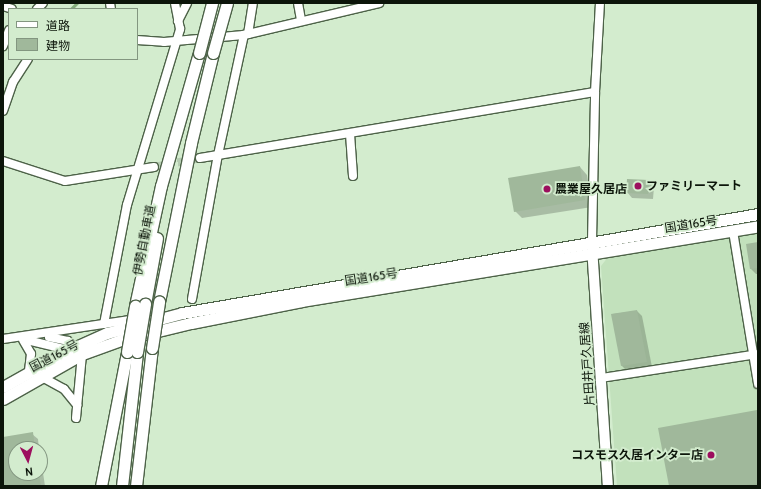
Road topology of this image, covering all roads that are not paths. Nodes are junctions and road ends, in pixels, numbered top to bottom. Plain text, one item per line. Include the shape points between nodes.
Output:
1 (175, 3) edge
2 (186, 3) edge
3 (212, 3) edge
4 (227, 3) edge
5 (253, 3) edge
6 (298, 3) edge
7 (377, 3) edge
8 (600, 3) edge
9 (301, 20) junction
10 (178, 21) junction
11 (8, 33) edge
12 (246, 34) junction
13 (138, 40) edge
14 (176, 41) junction
15 (3, 46) edge
16 (27, 60) edge
17 (595, 92) junction
18 (3, 111) edge
19 (350, 134) junction
20 (218, 155) junction
21 (200, 158) tunnel mouth
22 (3, 161) edge
23 (154, 167) tunnel mouth
24 (137, 169) junction
25 (353, 176) dead end
26 (758, 214) edge
27 (758, 226) edge
28 (733, 231) junction
29 (592, 241) junction
30 (592, 253) junction
31 (192, 299) dead end
32 (182, 313) junction
33 (104, 324) junction
34 (34, 336) junction
35 (3, 340) edge
36 (23, 340) junction
37 (75, 351) junction
38 (132, 352) junction
39 (756, 354) edge
40 (29, 371) junction
41 (42, 377) junction
42 (601, 378) junction
43 (758, 384) edge
44 (3, 387) edge
45 (3, 399) edge
46 (77, 405) junction
47 (76, 418) dead end
48 (136, 484) edge
49 (101, 486) edge
50 (122, 486) edge
51 (608, 486) edge

1 - 10 street
2 - 10 street
3 - 38 highway, 伊勢自動車道, bridge via 177,140
4 - 48 highway, bridge via 191,143 159,302
5 - 12 street
6 - 9 street
7 - 9 street
8 - 17 street
9 - 12 street
10 - 14 street
11 - 15 street
12 - 14 street
12 - 20 street
13 - 14 street
14 - 24 street
16 - 18 street via 12,82
17 - 19 street
17 - 29 street
19 - 20 street
19 - 25 street
20 - 21 street
20 - 31 street
22 - 24 street via 65,181
23 - 24 street
24 - 33 street via 127,205
26 - 29 highway, 国道165号
27 - 28 highway, 国道165号
28 - 30 highway, 国道165号
28 - 39 street
29 - 30 main road, 片田井戸久居線
29 - 32 highway, 国道165号
30 - 37 highway, 国道165号 via 302,301 191,323
30 - 42 main road, 片田井戸久居線
32 - 33 street
32 - 37 highway, 国道165号 via 107,333
33 - 34 street
34 - 35 street
34 - 37 street via 58,337
35 - 36 street
36 - 37 street
36 - 40 street via 31,354
37 - 40 highway, 国道165号
37 - 41 highway, 国道165号
37 - 46 street
38 - 49 highway
38 - 50 highway, 伊勢自動車道
39 - 42 street
39 - 43 street
40 - 44 highway, 国道165号
41 - 45 highway, 国道165号
41 - 46 street via 64,389
42 - 51 main road, 片田井戸久居線
46 - 47 street

